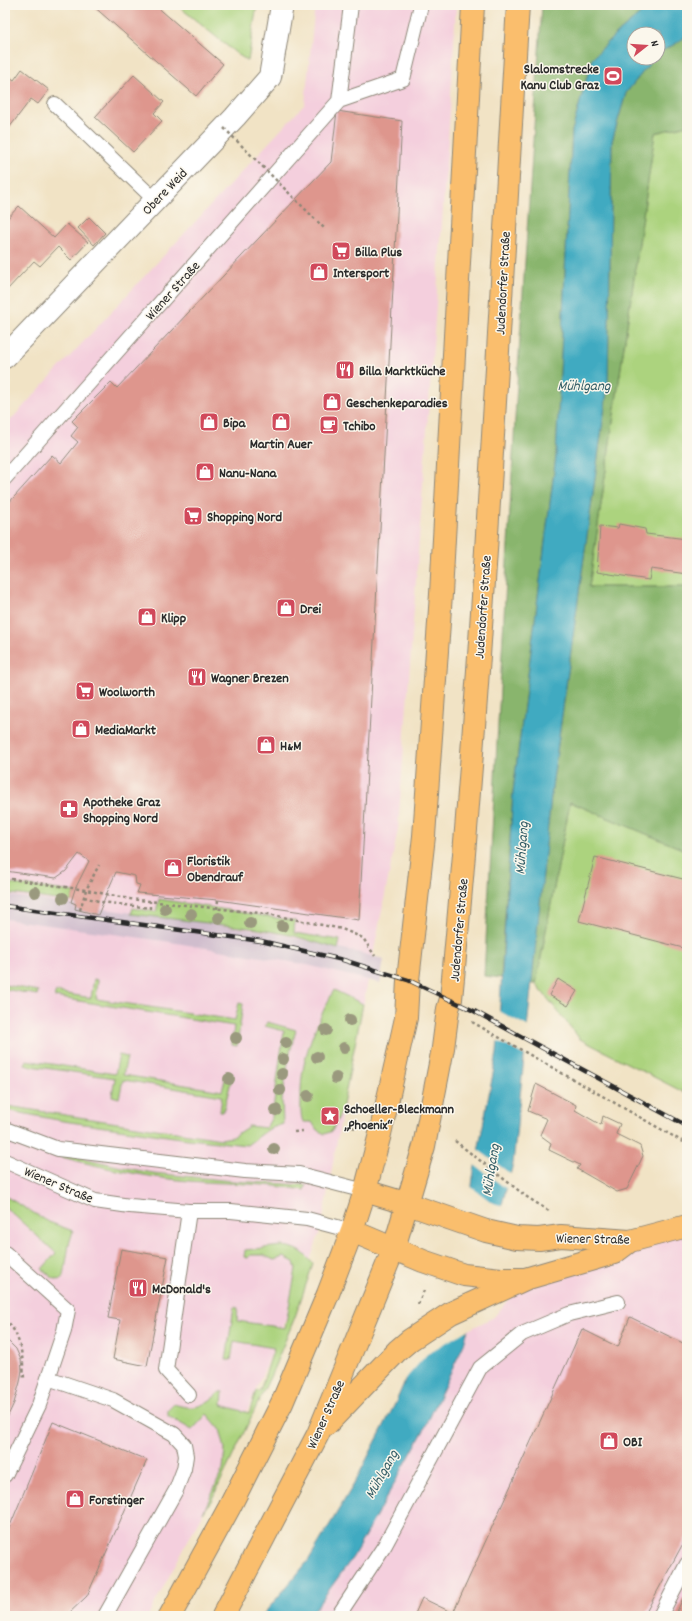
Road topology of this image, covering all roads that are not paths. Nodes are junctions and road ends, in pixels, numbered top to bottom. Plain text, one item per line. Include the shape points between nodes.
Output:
1 (282, 5) edge
2 (351, 5) edge
3 (421, 5) edge
4 (473, 5) edge
5 (518, 5) edge
6 (339, 101) junction
7 (56, 104) dead end
8 (155, 200) junction
9 (5, 357) edge
10 (5, 478) edge
11 (5, 1130) edge
12 (5, 1161) edge
13 (364, 1191) junction
14 (408, 1204) junction
15 (189, 1211) junction
16 (687, 1226) edge
17 (352, 1231) junction
18 (630, 1241) junction
19 (394, 1248) junction
20 (5, 1253) edge
21 (500, 1286) junction
22 (618, 1302) dead end
23 (48, 1378) junction
24 (189, 1395) dead end
25 (318, 1434) junction
26 (5, 1475) edge
27 (687, 1564) edge
28 (105, 1616) edge
29 (170, 1616) edge
30 (223, 1616) edge
31 (338, 1616) edge
32 (660, 1616) edge

1 - 8 street, Obere Weid via 270,77
2 - 6 lane
3 - 6 lane, Wiener Straße via 403,79
4 - 13 main road via 451,428 424,836 406,1018 380,1134
5 - 14 main road, Judendorfer Straße via 485,572 460,905 451,999 443,1048 424,1146
6 - 10 lane, Wiener Straße
7 - 8 lane
8 - 9 street, Obere Weid
11 - 13 lane via 58,1149 245,1171 299,1174
12 - 15 lane, Wiener Straße via 95,1201
13 - 14 main road, Wiener Straße
13 - 17 main road
14 - 18 main road, Wiener Straße via 486,1231 517,1238 562,1236
14 - 19 main road, Wiener Straße
15 - 17 lane, Wiener Straße via 230,1211 307,1219
15 - 24 lane via 166,1370
16 - 18 main road, Wiener Straße
17 - 19 main road
17 - 29 main road via 282,1403
18 - 21 main road via 614,1253
19 - 21 main road via 423,1261
19 - 25 main road, Wiener Straße
20 - 23 lane via 68,1310 64,1331
21 - 25 main road via 410,1340
22 - 31 lane via 569,1314 522,1334 480,1368 385,1545
23 - 26 lane via 39,1405
23 - 28 lane via 112,1400 174,1434 184,1445 184,1469 176,1490
25 - 30 main road, Wiener Straße
27 - 32 lane

